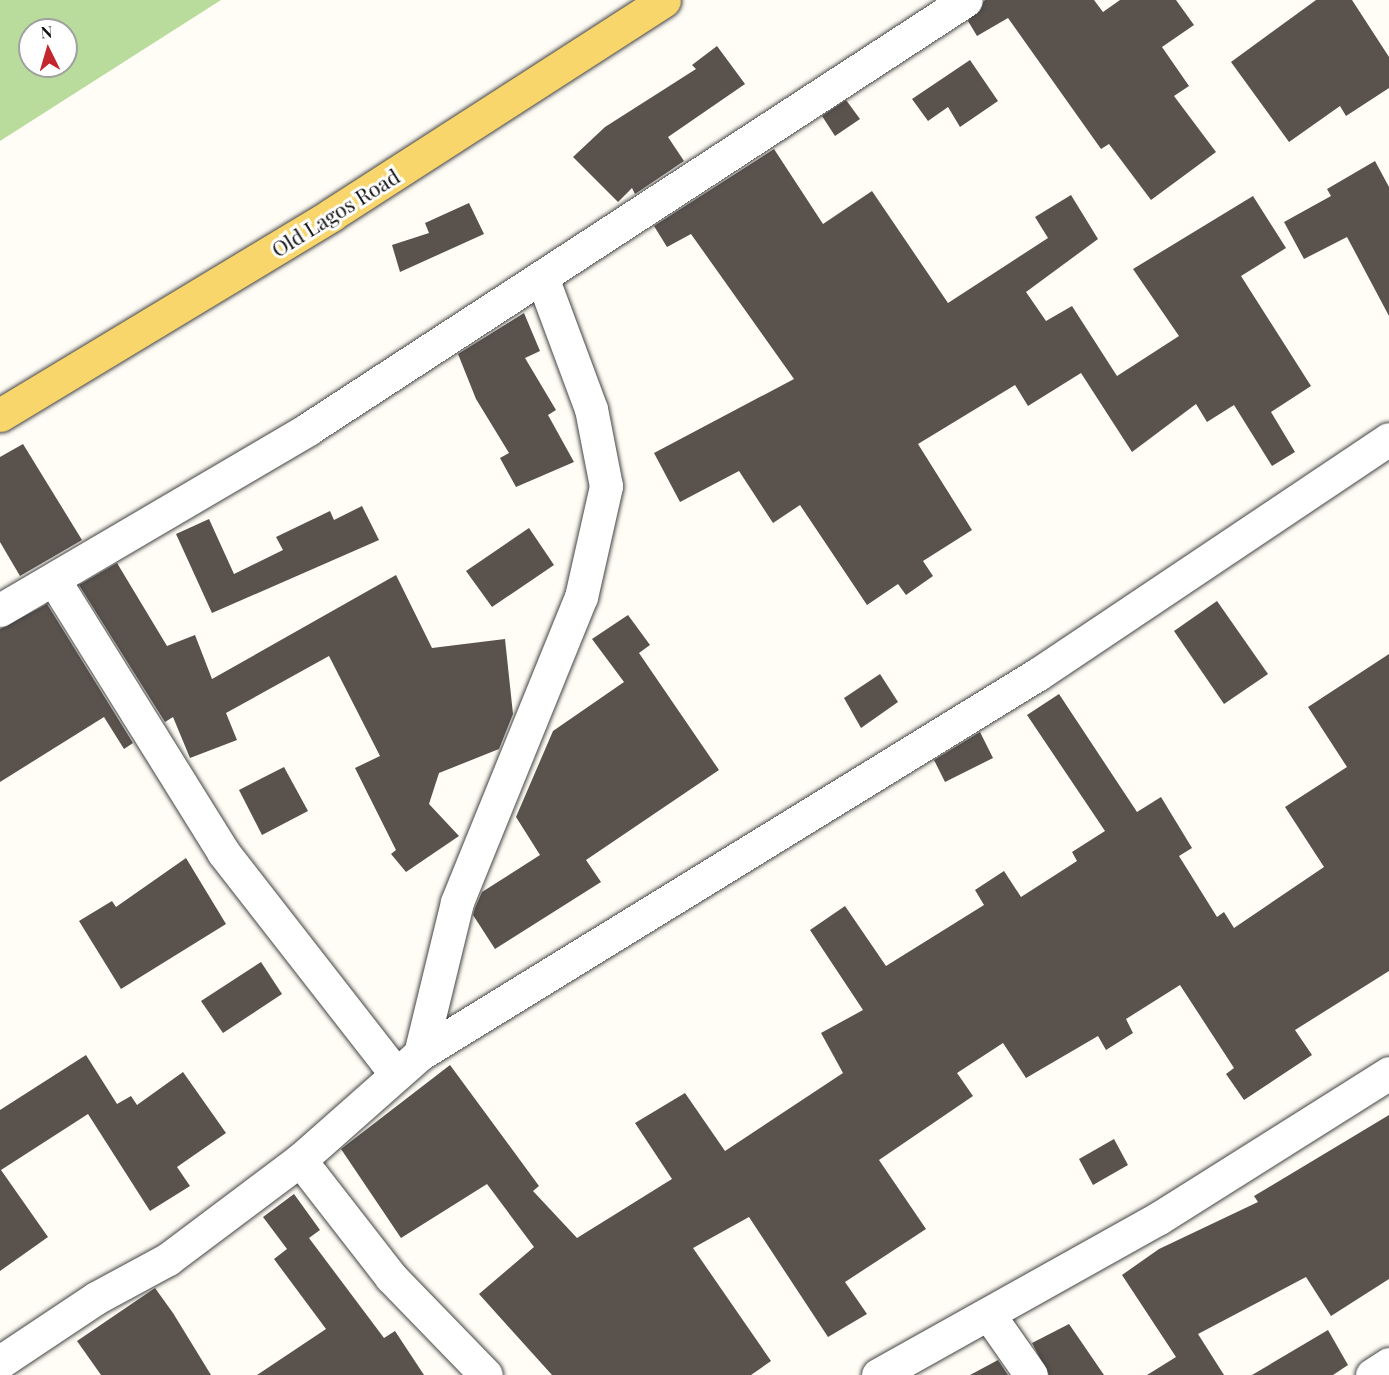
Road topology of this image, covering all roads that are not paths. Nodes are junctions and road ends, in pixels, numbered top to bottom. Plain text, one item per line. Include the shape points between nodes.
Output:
1 (664, 0) edge
2 (966, 0) edge
3 (542, 277) junction
4 (0, 415) edge
5 (1389, 439) edge
6 (54, 580) junction
7 (0, 610) edge
8 (408, 1064) junction
9 (1389, 1073) edge
10 (300, 1160) junction
11 (989, 1315) junction
12 (0, 1362) edge
13 (1389, 1364) edge
14 (486, 1375) edge
15 (878, 1375) edge
16 (1031, 1375) edge
17 (1372, 1375) edge

1 - 4 main road, Old Lagos Road via 331,215
2 - 3 street
3 - 6 street via 308,429
3 - 8 street via 591,409 606,486 581,597 457,902
5 - 8 street via 1038,674
6 - 7 street
6 - 8 street via 223,852
8 - 10 street
9 - 11 street via 1159,1218
10 - 12 street via 168,1259 96,1298
10 - 14 street via 391,1276
11 - 15 street
11 - 16 street
13 - 17 street

